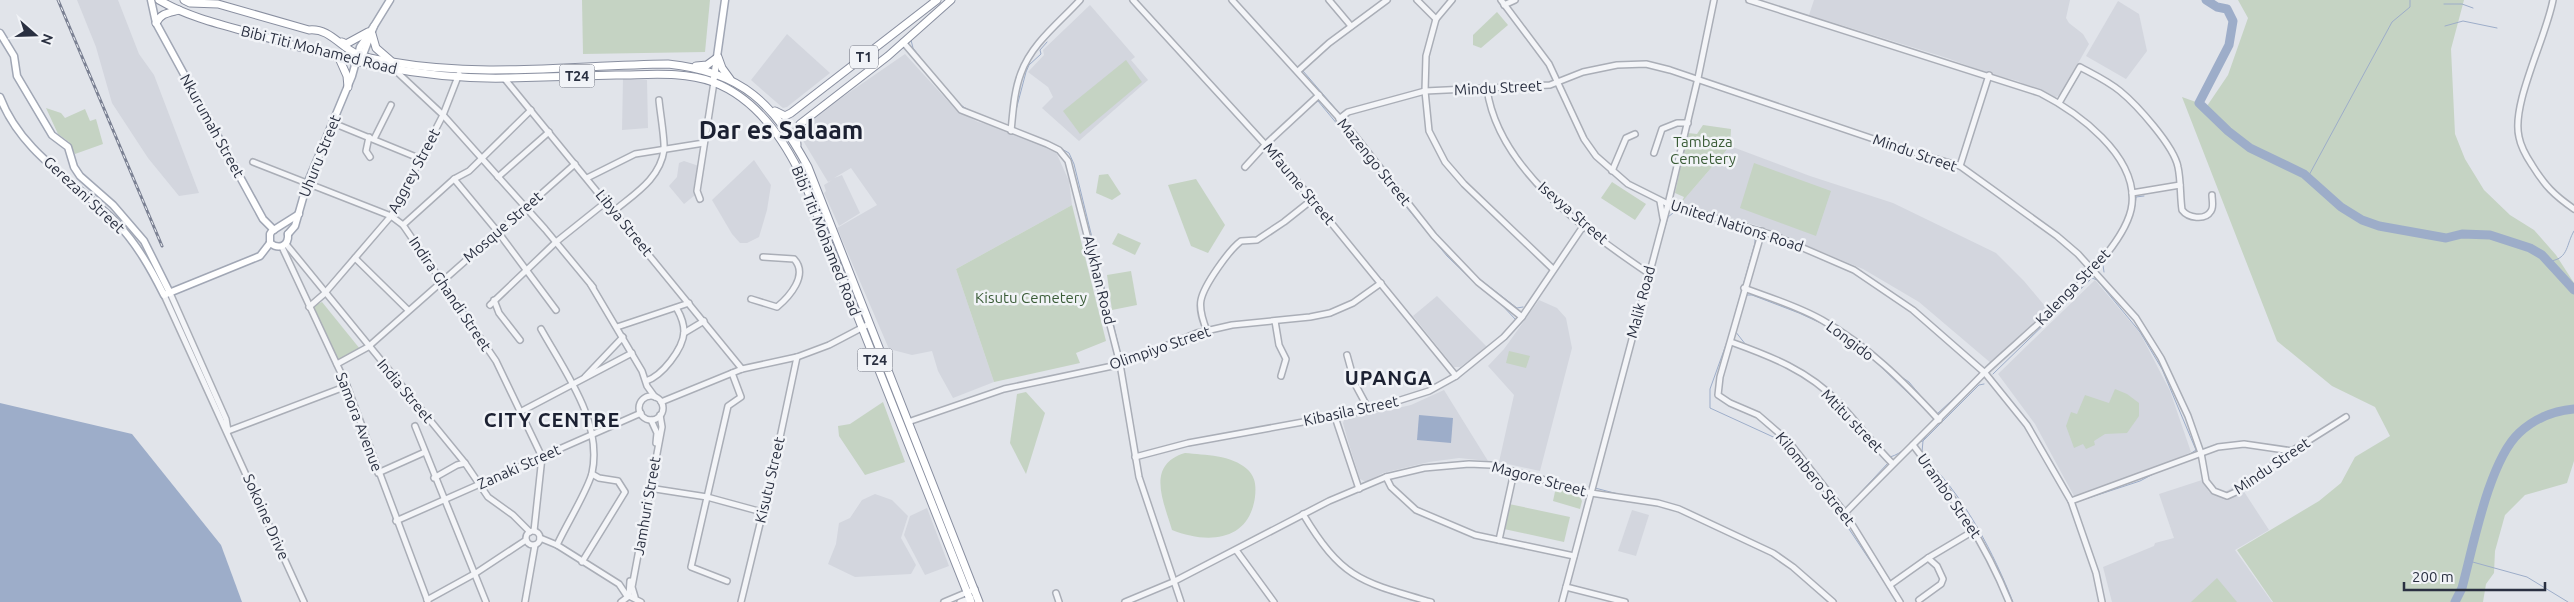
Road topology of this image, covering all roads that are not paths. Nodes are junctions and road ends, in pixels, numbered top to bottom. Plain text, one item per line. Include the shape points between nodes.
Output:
1 (151, 0) edge
2 (158, 0) edge
3 (184, 0) edge
4 (390, 0) edge
5 (726, 0) edge
6 (937, 0) edge
7 (951, 0) edge
8 (1080, 0) edge
9 (1133, 0) edge
10 (1232, 0) edge
11 (1330, 0) edge
12 (1387, 0) edge
13 (1417, 0) edge
14 (1452, 0) edge
15 (1515, 0) edge
16 (1714, 0) edge
17 (1749, 0) edge
18 (2553, 0) edge
19 (1502, 2) edge
20 (179, 10) junction
21 (1436, 19) junction
22 (156, 20) junction
23 (1351, 26) junction
24 (371, 31) junction
25 (0, 34) edge
26 (342, 42) junction
27 (903, 42) junction
28 (361, 55) junction
29 (718, 57) junction
30 (339, 58) junction
31 (392, 62) junction
32 (358, 63) junction
33 (691, 66) junction
34 (462, 69) junction
35 (396, 71) junction
36 (1298, 71) junction
37 (715, 74) junction
38 (1989, 76) junction
39 (458, 77) junction
40 (504, 78) junction
41 (1698, 78) junction
42 (731, 80) junction
43 (714, 82) junction
44 (1558, 82) junction
45 (348, 87) junction
46 (1487, 89) junction
47 (1424, 92) junction
48 (1319, 95) junction
49 (0, 97) edge
50 (659, 100) dead end
51 (2059, 103) junction
52 (391, 105) dead end
53 (768, 106) junction
54 (531, 110) junction
55 (443, 115) junction
56 (1339, 119) junction
57 (334, 123) junction
58 (1688, 123) junction
59 (1010, 131) junction
60 (549, 132) junction
61 (1635, 134) dead end
62 (372, 138) junction
63 (704, 143) junction
64 (1266, 144) junction
65 (664, 149) junction
66 (799, 150) junction
67 (1654, 152) dead end
68 (370, 157) dead end
69 (481, 158) junction
70 (421, 159) junction
71 (253, 162) dead end
72 (575, 164) junction
73 (1960, 166) junction
74 (1245, 167) dead end
75 (1612, 171) junction
76 (498, 177) junction
77 (587, 178) junction
78 (454, 179) junction
79 (307, 184) junction
80 (2180, 185) junction
81 (2132, 193) junction
82 (2212, 195) dead end
83 (700, 199) dead end
84 (1313, 199) junction
85 (1660, 201) junction
86 (606, 202) junction
87 (1668, 204) junction
88 (525, 208) junction
89 (2574, 209) edge
90 (614, 211) junction
91 (299, 214) junction
92 (392, 216) junction
93 (1664, 219) junction
94 (1584, 224) junction
95 (403, 225) junction
96 (274, 230) junction
97 (1762, 231) junction
98 (498, 232) junction
99 (288, 234) junction
100 (556, 242) junction
101 (270, 243) junction
102 (284, 245) junction
103 (763, 257) dead end
104 (355, 258) junction
105 (1553, 269) junction
106 (2093, 269) junction
107 (527, 271) junction
108 (1648, 273) junction
109 (442, 281) junction
110 (1381, 283) junction
111 (1744, 288) junction
112 (167, 294) junction
113 (324, 294) junction
114 (751, 299) dead end
115 (494, 300) junction
116 (689, 303) junction
117 (490, 305) dead end
118 (310, 307) junction
119 (677, 309) junction
120 (408, 310) junction
121 (556, 310) dead end
122 (1522, 317) junction
123 (704, 321) junction
124 (1275, 321) junction
125 (869, 324) junction
126 (617, 327) junction
127 (861, 328) junction
128 (541, 329) dead end
129 (1207, 331) junction
130 (684, 333) junction
131 (623, 337) junction
132 (520, 340) dead end
133 (1731, 342) junction
134 (368, 347) junction
135 (632, 353) junction
136 (1347, 356) dead end
137 (797, 357) junction
138 (337, 364) junction
139 (1120, 364) junction
140 (742, 368) junction
141 (732, 372) junction
142 (1985, 372) junction
143 (1281, 376) dead end
144 (1456, 376) junction
145 (584, 379) junction
146 (647, 383) junction
147 (572, 385) junction
148 (347, 386) junction
149 (655, 397) junction
150 (642, 400) junction
151 (661, 402) junction
152 (1369, 410) junction
153 (520, 412) junction
154 (641, 413) junction
155 (660, 415) junction
156 (1335, 417) junction
157 (2346, 417) dead end
158 (651, 420) junction
159 (1939, 420) junction
160 (908, 422) junction
161 (415, 426) dead end
162 (228, 432) junction
163 (594, 434) junction
164 (1913, 444) junction
165 (2292, 451) junction
166 (425, 452) junction
167 (2201, 453) junction
168 (542, 457) junction
169 (1135, 457) junction
170 (464, 463) junction
171 (1892, 463) junction
172 (1514, 472) junction
173 (378, 473) junction
174 (592, 474) junction
175 (1386, 477) junction
176 (434, 478) junction
177 (481, 484) junction
178 (650, 488) junction
179 (1359, 489) junction
180 (1592, 493) junction
181 (706, 497) junction
182 (444, 499) junction
183 (2071, 501) junction
184 (762, 512) junction
185 (1845, 513) junction
186 (1302, 514) junction
187 (396, 521) junction
188 (1975, 530) junction
189 (532, 532) junction
190 (540, 538) junction
191 (526, 540) junction
192 (1499, 540) junction
193 (535, 545) junction
194 (557, 545) junction
195 (1236, 550) junction
196 (1574, 556) junction
197 (1928, 558) junction
198 (582, 562) junction
199 (476, 573) junction
200 (727, 581) dead end
201 (1173, 582) junction
202 (1890, 585) junction
203 (1566, 587) junction
204 (1056, 593) dead end
205 (973, 597) edge
206 (634, 599) edge
207 (1831, 600) edge
208 (1919, 600) dead end
209 (427, 601) edge
210 (304, 602) edge
211 (486, 602) edge
212 (525, 602) edge
213 (621, 602) edge
214 (741, 602) edge
215 (944, 602) edge
216 (960, 602) edge
217 (1059, 602) edge
218 (1125, 602) edge
219 (1181, 602) edge
220 (1274, 602) edge
221 (1431, 602) edge
222 (1562, 602) edge
223 (1625, 602) edge
224 (1900, 602) edge
225 (2009, 602) edge
226 (2102, 602) edge

1 - 22 main road, Nkurumah Street
2 - 20 highway, Bibi Titi Mohamed Road / T24
2 - 22 main road
3 - 26 highway, Bibi Titi Mohamed Road / T24 via 218,4 309,30 320,29
4 - 24 main road, Uhuru Street
5 - 29 main road
6 - 53 highway, T1 via 791,113 785,116
7 - 27 highway, T1
8 - 59 street via 1044,37 1024,65
9 - 64 street, Mfaume Street
10 - 36 street, Mazengo Street
11 - 23 street
12 - 23 street
13 - 21 street
14 - 21 street
15 - 19 street
16 - 41 street, Malik Road
17 - 38 street
18 - 89 street via 2522,99 2518,136 2522,148 2552,194
19 - 44 street, United Nations Road via 1538,48
20 - 22 highway via 165,13
20 - 30 highway, Bibi Titi Mohamed Road / T24
21 - 47 street via 1426,56
22 - 96 main road, Nkurumah Street via 263,219
23 - 36 street
24 - 26 highway via 346,44
24 - 28 main road, Uhuru Street
24 - 31 highway via 376,48
25 - 112 main road, Gerezani Street via 14,56 17,76 52,135 68,147 80,176 119,211 144,241
26 - 28 highway, Bibi Titi Mohamed Road / T24
27 - 59 street, Alykhan Road via 956,106
27 - 66 highway, T1 via 808,118 796,132
28 - 31 highway, Bibi Titi Mohamed Road / T24
28 - 32 main road, Uhuru Street
29 - 33 highway via 707,65
29 - 37 main road
29 - 42 highway
30 - 32 highway, Bibi Titi Mohamed Road / T24
30 - 45 highway
31 - 34 highway, Bibi Titi Mohamed Road / T24
32 - 35 highway, Bibi Titi Mohamed Road / T24
32 - 45 main road, Uhuru Street
33 - 34 highway, Bibi Titi Mohamed Road / T24
33 - 37 highway, Bibi Titi Mohamed Road / T24
34 - 39 street, Aggrey Street
35 - 39 highway, Bibi Titi Mohamed Road / T24
35 - 55 street
36 - 48 street, Mazengo Street
37 - 42 highway, Bibi Titi Mohamed Road / T24
37 - 43 main road
38 - 51 street
38 - 73 street
39 - 40 highway, Bibi Titi Mohamed Road / T24
39 - 55 street, Aggrey Street
40 - 43 highway, Bibi Titi Mohamed Road / T24 via 673,74
40 - 54 street, Libya Street
41 - 44 street, Mindu Street via 1658,66 1617,65 1583,72
41 - 58 street, Malik Road
41 - 73 street, Mindu Street via 1903,150
42 - 53 highway, Bibi Titi Mohamed Road / T24
43 - 63 street
43 - 127 highway, Bibi Titi Mohamed Road / T24 via 746,102 768,122 786,146 805,184
44 - 46 street, Mindu Street
44 - 75 street, United Nations Road via 1574,123 1596,156
45 - 57 main road, Uhuru Street
46 - 47 street, Mindu Street
46 - 94 street, Isevya Street via 1494,120 1514,156 1550,197
47 - 56 street, Mindu Street via 1348,112
47 - 105 street via 1429,131 1445,162
48 - 56 street, Mazengo Street
48 - 64 street
49 - 112 main road, Gerezani Street via 22,138 128,236
50 - 65 street
51 - 80 street via 2080,67 2119,90 2174,156
51 - 81 street via 2106,140 2126,174
52 - 62 street
53 - 66 highway, Bibi Titi Mohamed Road / T24
54 - 60 street, Libya Street
54 - 69 street
55 - 69 street
55 - 70 street, Aggrey Street
56 - 122 street, Mazengo Street via 1434,236 1478,282
57 - 62 street
57 - 79 main road, Uhuru Street
58 - 67 street via 1662,129
58 - 87 street, Malik Road
59 - 139 street, Alykhan Road via 1059,150 1068,161
60 - 72 street, Libya Street
60 - 76 street
61 - 75 street via 1626,138
62 - 68 street via 366,151
62 - 70 street
63 - 65 street
63 - 83 street via 697,190
64 - 74 street
64 - 84 street, Mfaume Street
65 - 77 street via 635,154
65 - 90 street via 651,180
66 - 125 highway, Bibi Titi Mohamed Road / T24
69 - 76 street
69 - 78 street
70 - 92 street, Aggrey Street
71 - 79 street, Indira Ghandi Street
72 - 77 street, Libya Street
72 - 88 street, Mosque Street
73 - 106 street, Mindu Street via 2057,236
75 - 85 street, United Nations Road via 1628,184
76 - 88 street
77 - 86 street, Libya Street
78 - 95 street
78 - 98 street
79 - 91 main road, Uhuru Street
79 - 92 street, Indira Ghandi Street
80 - 81 street
80 - 82 street via 2182,210 2190,216 2200,217 2210,212
81 - 106 street, Kalenga Street via 2124,228
84 - 110 street, Mfaume Street
84 - 129 street via 1257,240 1241,241 1233,248 1201,300
85 - 87 street, United Nations Road
85 - 93 street
86 - 90 street, Libya Street
86 - 100 street
87 - 93 street, Malik Road
87 - 97 street, United Nations Road
88 - 98 street, Mosque Street
88 - 100 street
90 - 116 street, Libya Street
91 - 96 main road
91 - 99 main road, Uhuru Street
92 - 95 street, Indira Ghandi Street
92 - 104 street, Aggrey Street
93 - 108 street, Malik Road
94 - 105 street, Kibasila Street
94 - 108 street, Isevya Street
95 - 109 street, Indira Ghandi Street
96 - 99 main road
96 - 101 main road
97 - 111 street, Kilombero Street
97 - 142 street, United Nations Road via 1829,258 1870,281 1919,315
98 - 107 street
98 - 109 street, Mosque Street
99 - 102 main road, Uhuru Street
100 - 107 street
100 - 126 street via 592,286
101 - 102 main road
101 - 112 main road via 260,256
102 - 113 street, India Street
102 - 118 street, Samora Avenue
103 - 114 street via 794,260 800,268 798,280 777,308
104 - 113 street, Aggrey Street
104 - 120 street
105 - 122 street, Kibasila Street
106 - 142 street, Kalenga Street
106 - 167 street, Mindu Street via 2136,318 2161,358
107 - 115 street
107 - 121 street
108 - 180 street, Malik Road
109 - 120 street, Mosque Street
109 - 153 street, Indira Ghandi Street via 496,361
110 - 124 street, Olimpiyo Street via 1353,303 1330,313
110 - 144 street, Mfaume Street
111 - 133 street, Kilombero Street
111 - 159 street, Longido via 1802,310 1836,328 1896,375
112 - 162 street, Sokoine Drive via 226,419
113 - 118 street, Aggrey Street
113 - 134 street, India Street
115 - 117 street
115 - 132 street via 499,313
116 - 119 street
116 - 123 street, Libya Street
118 - 138 street, Samora Avenue
119 - 126 street
119 - 130 street
120 - 134 street, Mosque Street
122 - 144 street, Kibasila Street via 1504,337
123 - 130 street
123 - 140 street, Libya Street
124 - 129 street, Olimpiyo Street
124 - 143 street via 1279,345 1286,359
125 - 127 street
125 - 160 highway, Bibi Titi Mohamed Road / T24
126 - 131 street
127 - 137 street
127 - 205 highway, Bibi Titi Mohamed Road / T24
128 - 147 street
129 - 139 street, Olimpiyo Street
130 - 146 street via 668,363
131 - 135 street
131 - 145 street
133 - 171 street, Mtitu street via 1799,371 1838,402
133 - 185 street, Kilombero Street via 1718,388 1720,397 1769,423 1788,441
134 - 138 street, Mosque Street
134 - 170 street, India Street
135 - 145 street
135 - 146 street
136 - 152 street via 1354,384
137 - 140 street
137 - 184 street, Kisutu Street
138 - 148 street, Samora Avenue
139 - 160 street, Olimpiyo Street via 1004,389
139 - 169 street, Alykhan Road
140 - 141 street
141 - 151 street
141 - 181 street via 741,397 728,406
142 - 159 street, Kalenga Street
142 - 183 street, United Nations Road via 2027,425
144 - 152 street, Kibasila Street via 1430,391
145 - 147 street
146 - 149 street
146 - 150 street
147 - 153 street
147 - 163 street
148 - 162 street
148 - 173 street, Samora Avenue
149 - 150 street
149 - 151 street
150 - 154 street
151 - 155 street via 663,409
152 - 156 street, Kibasila Street
153 - 168 street, Indira Ghandi Street
154 - 158 street
154 - 163 street, Zanaki Street
155 - 158 street
155 - 178 street, Jamhuri Street via 662,426
156 - 169 street, Kibasila Street via 1213,438
156 - 179 street
157 - 165 street, Mindu Street
158 - 178 street, Jamhuri Street via 657,433
159 - 164 street, Kalenga Street
160 - 205 highway, Bibi Titi Mohamed Road / T24
161 - 166 street
162 - 210 street, Sokoine Drive
163 - 168 street, Zanaki Street
163 - 174 street
164 - 171 street, Kalenga Street
164 - 188 street, Urambo Street
165 - 167 street via 2236,444 2218,446
165 - 167 street, Mindu Street via 2265,473 2227,496 2214,491 2206,481
166 - 173 street
166 - 176 street
167 - 183 street
168 - 177 street, Zanaki Street
168 - 189 street
169 - 201 street, Alykhan Road
170 - 176 street
170 - 177 street, India Street
171 - 185 street, Kalenga Street
172 - 175 street, Magore Street via 1491,464 1460,464
172 - 180 street, Magore Street
172 - 192 street
173 - 187 street, Samora Avenue
174 - 194 street
174 - 198 street via 618,481 625,492
175 - 179 street, Magore Street
175 - 192 street via 1391,487 1416,510 1475,535
176 - 182 street
177 - 182 street, Zanaki Street
177 - 189 street, India Street via 488,497
178 - 181 street
178 - 206 street, Jamhuri Street
179 - 186 street, Magore Street
180 - 196 street, Malik Road
180 - 207 street, Magore Street via 1658,503 1700,518 1773,553
181 - 184 street
181 - 200 street via 691,567
182 - 187 street, Zanaki Street
182 - 199 street
183 - 226 street, United Nations Road via 2096,573
184 - 214 street, Kisutu Street
185 - 202 street, Kilombero Street
186 - 195 street, Magore Street
186 - 221 street via 1329,553 1353,575 1377,587
187 - 209 street, Samora Avenue
188 - 197 street
188 - 225 street, Urambo Street
189 - 190 street, India Street
189 - 191 street
190 - 193 street
190 - 194 street
191 - 193 street
191 - 199 street
192 - 196 street
193 - 212 street
194 - 198 street
195 - 201 street, Magore Street
195 - 220 street
196 - 203 street, Malik Road
197 - 202 street
197 - 208 street via 1937,566 1943,579
198 - 206 street via 619,584
199 - 209 street
199 - 211 street
201 - 218 street, Magore Street
201 - 219 street, Alykhan Road
202 - 224 street, Kilombero Street
203 - 222 street, Malik Road
203 - 223 street
204 - 217 street
205 - 215 street
205 - 216 street
206 - 213 street

